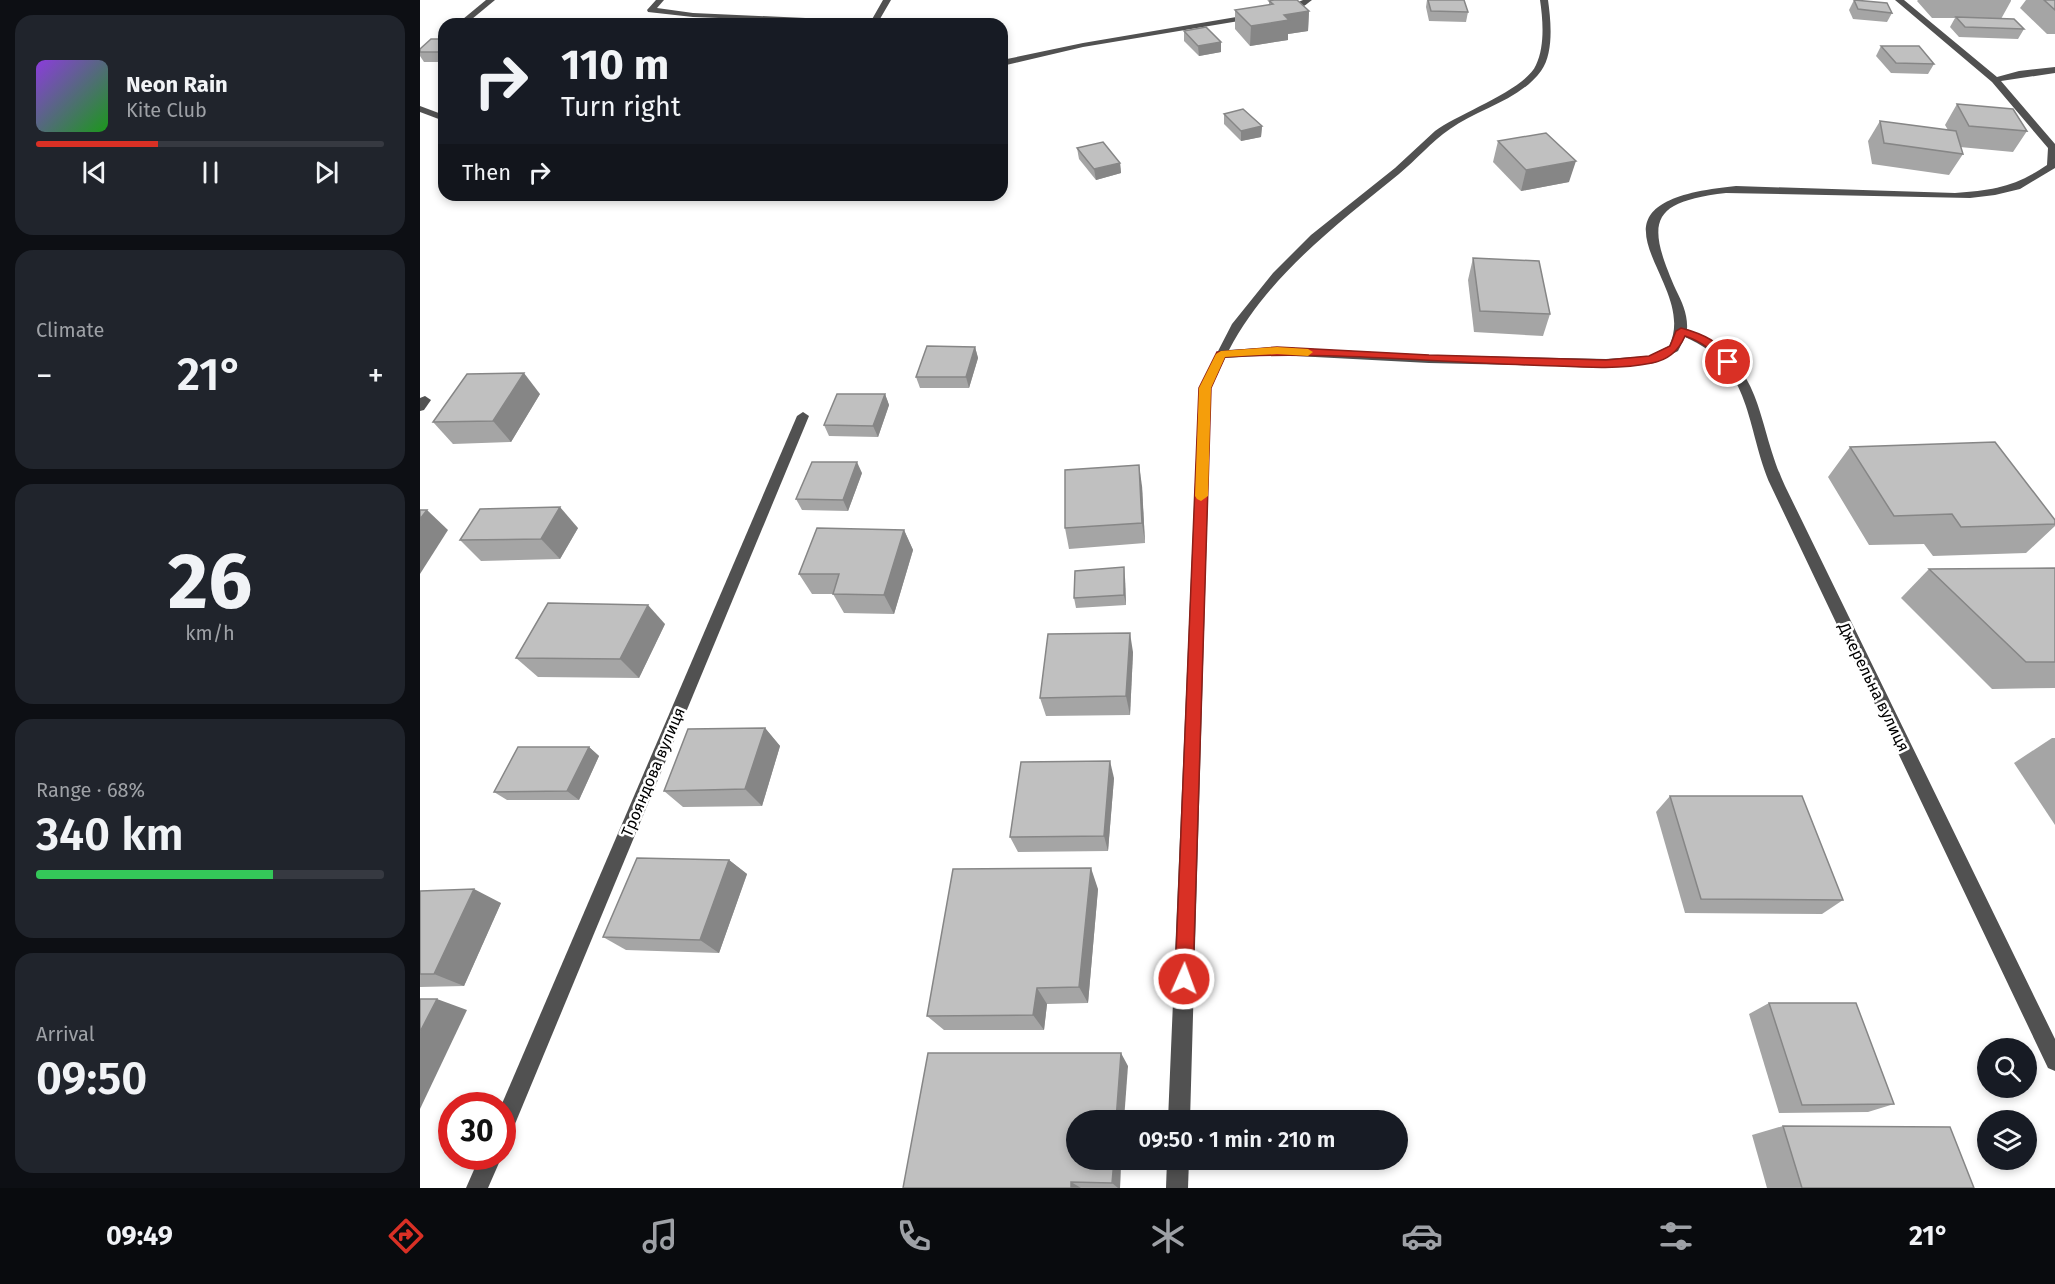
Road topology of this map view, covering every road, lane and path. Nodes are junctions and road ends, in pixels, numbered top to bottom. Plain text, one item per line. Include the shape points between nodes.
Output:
1 (491, 0) edge
2 (660, 0) edge
3 (886, 0) edge
4 (1308, 0) edge
5 (1544, 0) edge
6 (1899, 0) edge
7 (1272, 13) edge
8 (1261, 15) edge
9 (468, 18) edge
10 (753, 18) edge
11 (876, 18) edge
12 (1008, 62) edge
13 (2055, 70) edge
14 (1995, 80) junction
15 (420, 109) edge
16 (438, 116) edge
17 (2053, 166) edge
18 (1681, 331) junction
19 (1221, 354) junction
20 (803, 416) dead end
21 (2055, 1061) edge
22 (516, 1095) edge
23 (1179, 1110) edge
24 (485, 1170) edge
25 (1178, 1170) edge
26 (477, 1188) edge
27 (1177, 1188) edge

1 - 9 street
2 - 10 street via 651,10
3 - 11 street
4 - 7 street via 1293,9
5 - 19 street via 1539,69 1521,86 1444,128 1312,243 1274,278 1243,316
6 - 14 street
8 - 12 street
13 - 14 street
14 - 17 street via 2053,148
15 - 16 street
17 - 18 street via 2018,188 1989,194 1736,189 1706,192 1665,206 1653,221 1653,239 1657,260 1680,312
18 - 19 street via 1674,348 1651,360 1606,363 1277,351
18 - 21 street, Джерельна вулиця via 1718,349 1748,387 1769,464 1789,508
19 - 23 street via 1205,388
20 - 22 street, Трояндова вулиця
24 - 26 street
25 - 27 street

